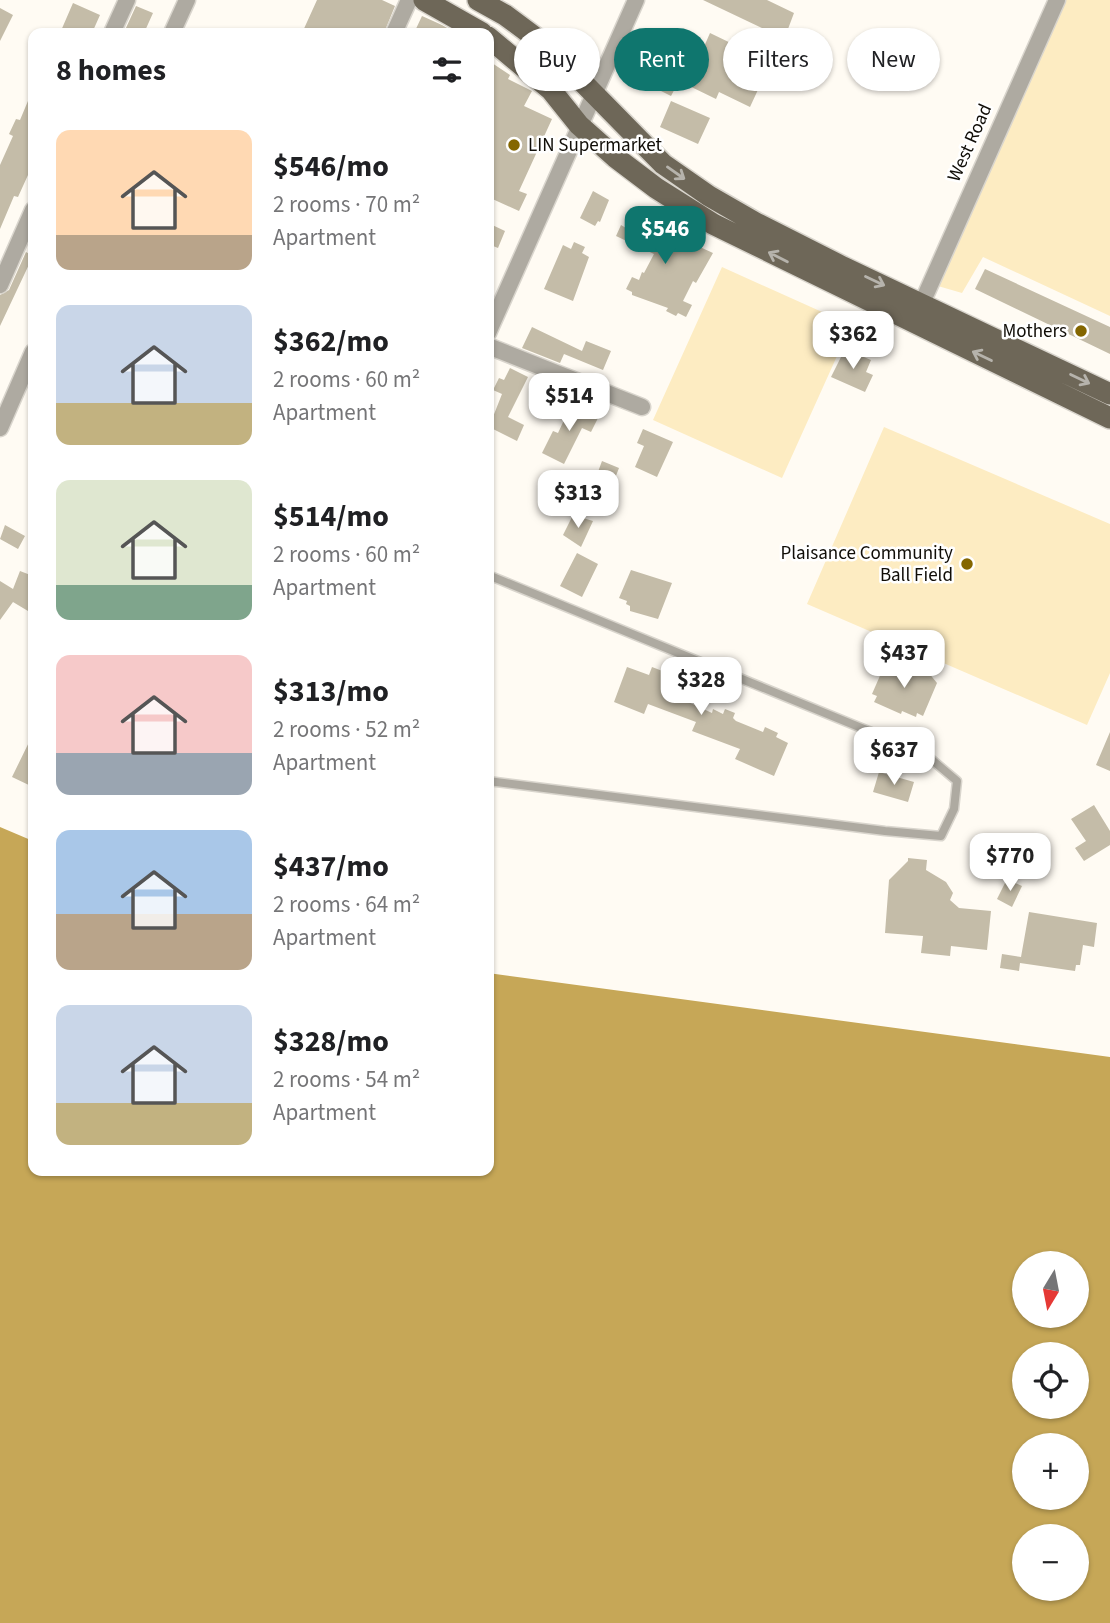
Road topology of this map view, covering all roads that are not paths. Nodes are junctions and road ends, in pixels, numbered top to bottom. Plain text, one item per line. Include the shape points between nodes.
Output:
1 (127, 0) edge
2 (187, 0) edge
3 (409, 0) edge
4 (424, 0) edge
5 (478, 0) edge
6 (636, 0) edge
7 (1057, 0) edge
8 (114, 28) edge
9 (174, 28) edge
10 (396, 28) edge
11 (473, 28) edge
12 (494, 42) edge
13 (594, 94) junction
14 (579, 125) junction
15 (28, 221) edge
16 (0, 285) edge
17 (922, 303) junction
18 (494, 319) edge
19 (494, 348) edge
20 (28, 364) edge
21 (1110, 394) edge
22 (642, 407) dead end
23 (1110, 418) edge
24 (0, 428) edge
25 (494, 577) edge
26 (494, 781) edge

1 - 8 street
2 - 9 street
3 - 10 street
4 - 11 main road
5 - 13 main road via 548,47
6 - 13 street
7 - 17 street, West Road
12 - 14 main road via 551,90
13 - 14 street
13 -> 17 main road via 663,164 709,196
14 - 18 street
23 -> 14 main road via 713,224 656,188
15 - 16 street
17 -> 21 main road
19 - 22 street
20 - 24 street
25 - 26 lane via 925,754 957,781 954,809 942,836

